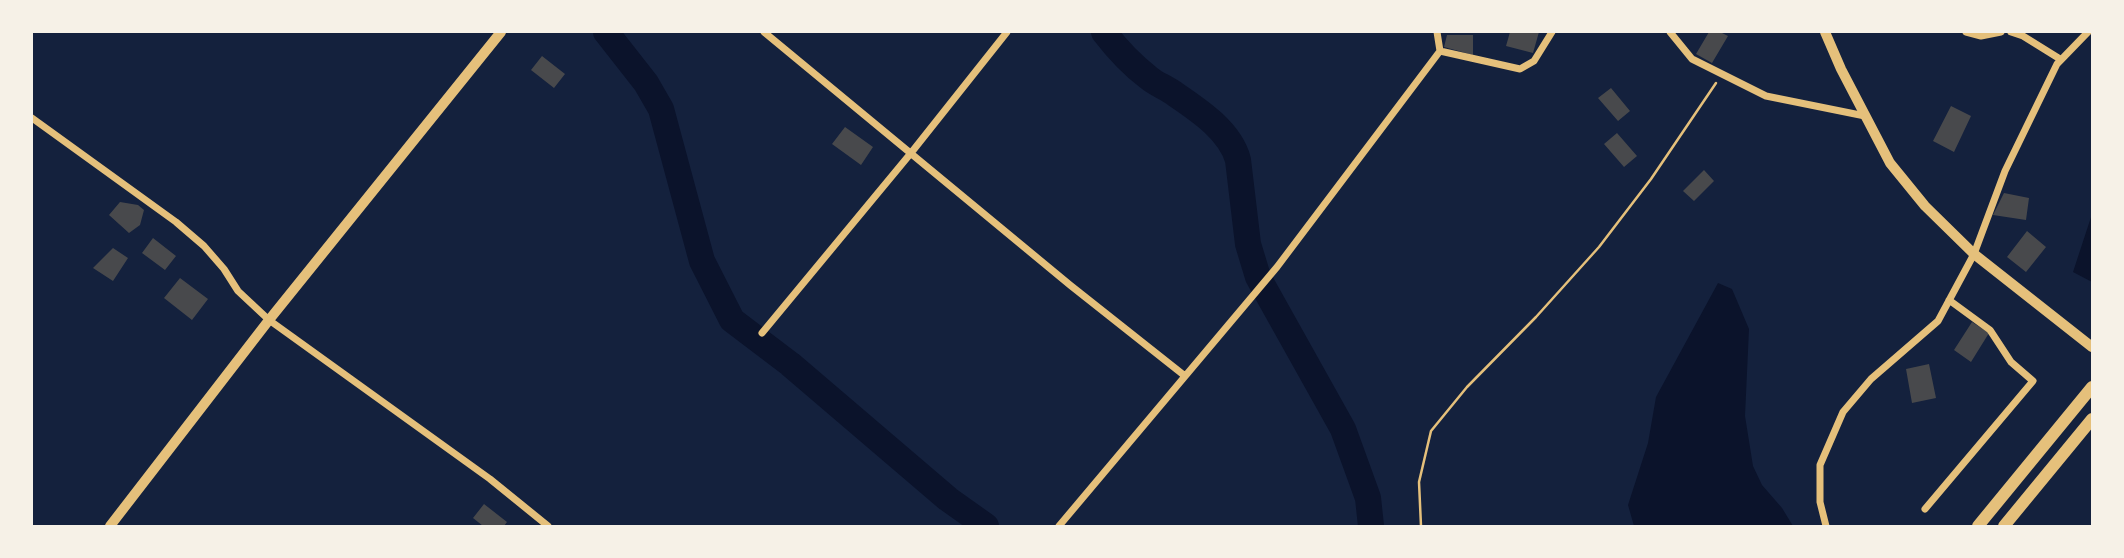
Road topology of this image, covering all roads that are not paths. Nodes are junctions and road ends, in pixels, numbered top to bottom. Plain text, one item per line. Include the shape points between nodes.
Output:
1 (500, 32) edge
2 (764, 32) edge
3 (1007, 32) edge
4 (1437, 32) edge
5 (1552, 32) edge
6 (1670, 32) edge
7 (1825, 32) edge
8 (1966, 32) edge
9 (2001, 32) edge
10 (2011, 32) edge
11 (2088, 32) edge
12 (1440, 51) junction
13 (2060, 60) junction
14 (1865, 116) junction
15 (32, 118) edge
16 (911, 153) junction
17 (1974, 254) junction
18 (1950, 300) junction
19 (269, 320) junction
20 (762, 333) dead end
21 (2092, 347) edge
22 (1185, 376) junction
23 (2092, 387) edge
24 (2092, 419) edge
25 (1925, 509) dead end
26 (110, 527) edge
27 (548, 527) edge
28 (1059, 527) edge
29 (1826, 527) edge
30 (1979, 527) edge
31 (2004, 527) edge

1 - 19 street
2 - 16 street
3 - 16 street
4 - 12 street
5 - 12 street via 1534,61 1520,69
6 - 14 street via 1692,59 1766,96
7 - 14 main road
8 - 9 street via 1981,36
10 - 13 street
11 - 13 street
12 - 22 street via 1277,267
13 - 17 street via 2005,171
14 - 17 main road via 1890,163
15 - 19 street via 176,222 204,246
16 - 20 street
16 - 22 street
17 - 18 street
17 - 21 main road
18 - 25 street via 1990,330 2011,362 2033,381
18 - 29 street via 1938,321 1871,379 1843,412 1820,465 1820,502
19 - 26 street
19 - 27 street via 490,479
22 - 28 street
23 - 30 highway
24 - 31 highway

